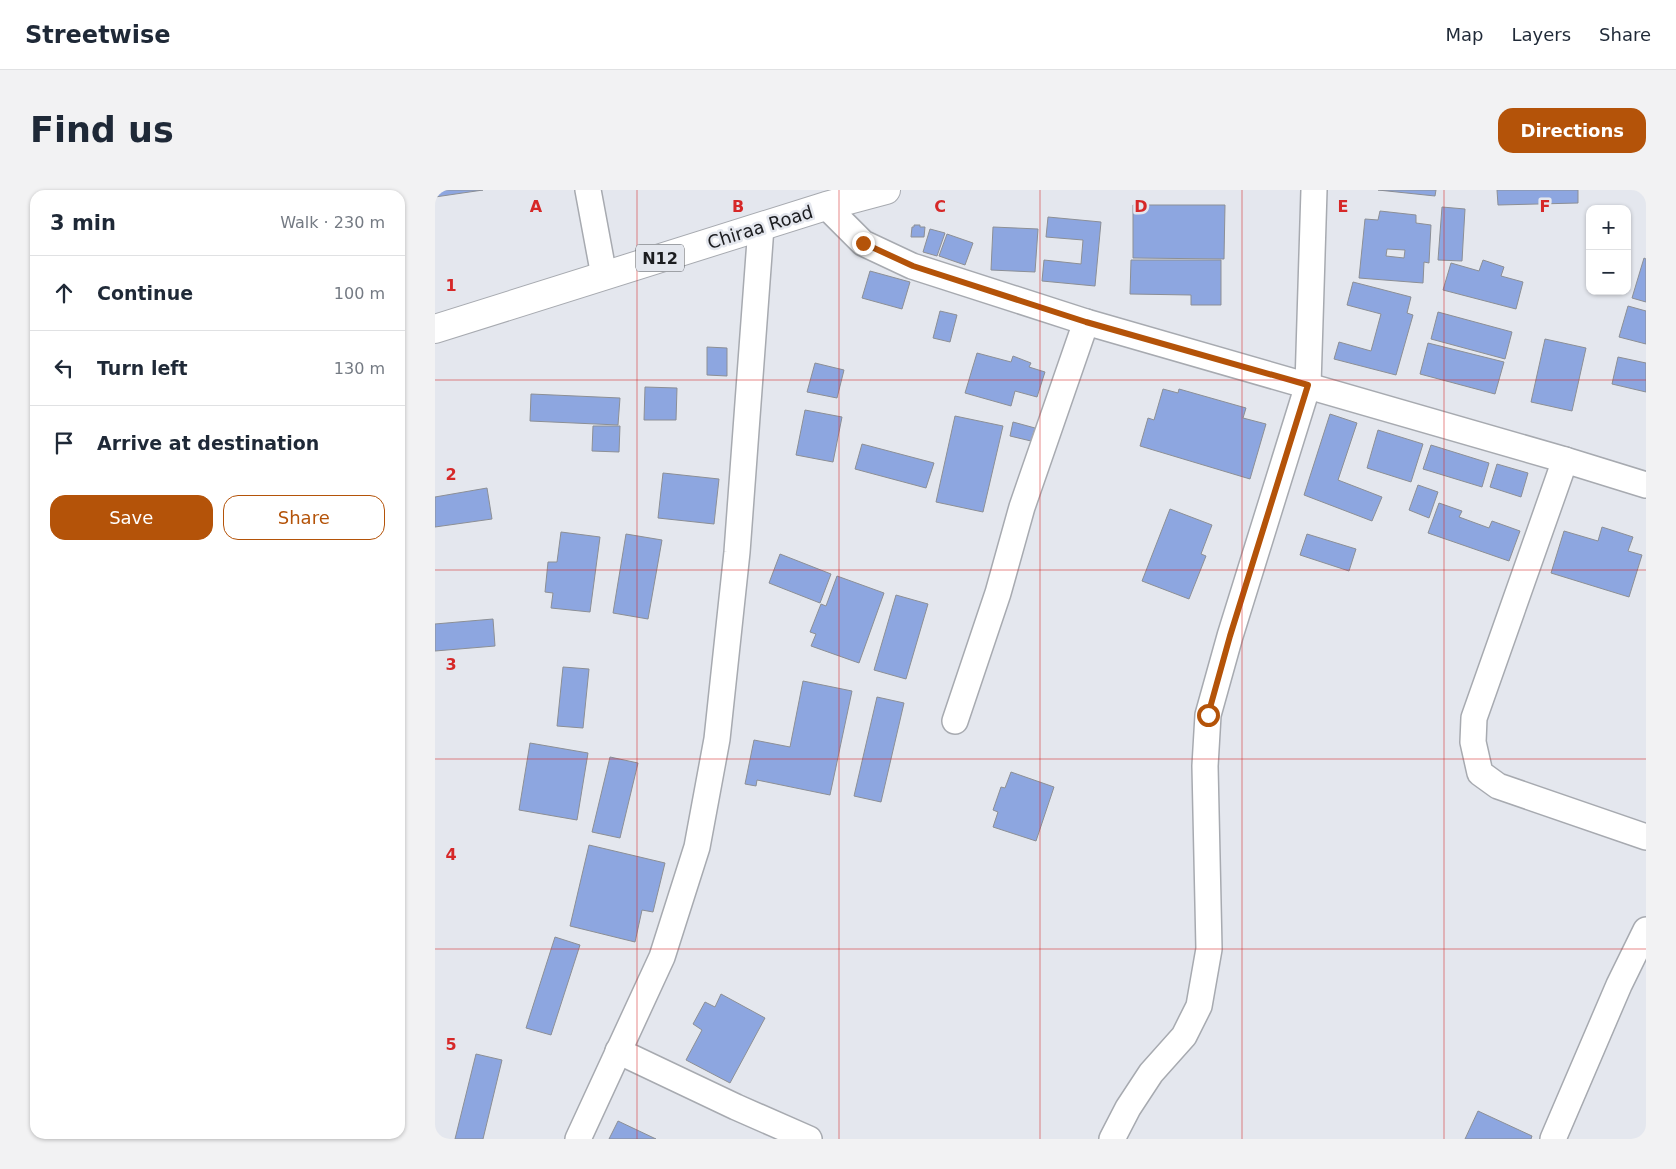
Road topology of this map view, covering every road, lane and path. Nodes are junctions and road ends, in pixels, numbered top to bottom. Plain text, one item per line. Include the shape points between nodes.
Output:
1 (588, 190) edge
2 (886, 190) edge
3 (1314, 190) edge
4 (826, 206) junction
5 (761, 227) junction
6 (604, 276) junction
7 (1086, 322) junction
8 (435, 328) edge
9 (1308, 385) junction
10 (1565, 460) junction
11 (1646, 485) edge
12 (955, 721) dead end
13 (1646, 837) edge
14 (1646, 930) edge
15 (618, 1051) junction
16 (578, 1139) edge
17 (809, 1139) edge
18 (1112, 1139) edge
19 (1553, 1139) edge

1 - 6 street
2 - 4 highway, Chiraa Road / N12
3 - 9 street
4 - 5 highway, Chiraa Road / N12
4 - 7 street via 863,243 913,266
5 - 6 highway, Chiraa Road / N12
5 - 15 street via 737,552 717,740 697,847 663,957
6 - 8 highway, Chiraa Road / N12
7 - 9 street
7 - 12 street via 1022,507 998,593
9 - 10 street
9 - 18 street via 1208,715 1205,766 1209,949 1199,1006 1185,1036 1151,1073
10 - 11 street
10 - 13 street via 1474,718 1473,742 1480,773 1498,786
14 - 19 street
15 - 16 street
15 - 17 street

